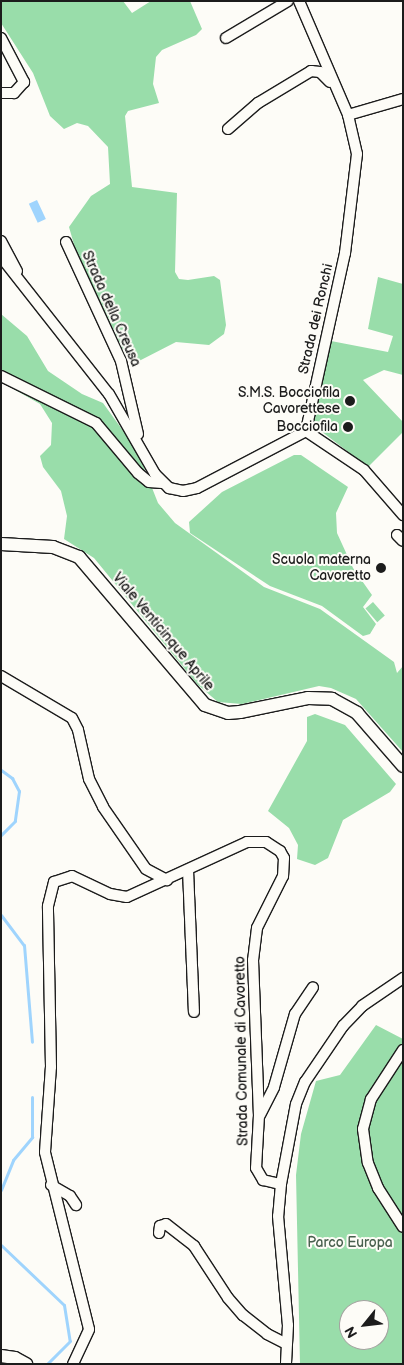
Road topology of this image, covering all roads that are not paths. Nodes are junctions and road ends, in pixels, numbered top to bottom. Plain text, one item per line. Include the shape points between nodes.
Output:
1 (288, 1) edge
2 (299, 1) edge
3 (1, 38) edge
4 (226, 38) dead end
5 (334, 86) junction
6 (1, 94) edge
7 (403, 99) edge
8 (348, 115) junction
9 (228, 129) dead end
10 (1, 241) edge
11 (66, 242) dead end
12 (1, 257) edge
13 (20, 279) junction
14 (1, 376) edge
15 (306, 431) junction
16 (141, 447) junction
17 (162, 484) junction
18 (403, 514) edge
19 (1, 544) edge
20 (1, 676) edge
21 (403, 766) edge
22 (188, 870) junction
23 (167, 880) junction
24 (403, 978) edge
25 (313, 987) dead end
26 (194, 1012) dead end
27 (403, 1050) edge
28 (259, 1116) junction
29 (281, 1184) junction
30 (52, 1185) junction
31 (76, 1205) dead end
32 (403, 1227) edge
33 (159, 1233) dead end
34 (287, 1344) junction
35 (1, 1356) edge
36 (287, 1362) edge
37 (26, 1364) edge
38 (73, 1364) edge

1 - 4 street
2 - 5 street, Strada dei Ronchi
3 - 6 street via 18,65 24,82 14,93
5 - 8 street, Strada dei Ronchi
5 - 9 street, Strada dei Ronchi via 320,72 310,71 258,103
7 - 8 street
8 - 15 street, Strada dei Ronchi via 357,154 349,226
10 - 13 street, Strada della Creusa
11 - 16 street, Strada della Creusa via 125,371
12 - 13 street, Strada della Creusa
13 - 16 street, Strada della Creusa via 109,394
14 - 17 street via 96,423 145,479
15 - 17 street via 197,488 184,492
15 - 18 street via 364,470
16 - 17 street, Strada della Creusa
19 - 21 street, Viale Venticinque Aprile via 54,547 79,557 205,705 222,712 240,712 308,698 332,699 357,714
20 - 23 street via 72,718 78,730 89,779 103,807 146,869
22 - 23 street, Strada Comunale di Cavoretto
22 - 26 street
22 - 28 street, Strada Comunale di Cavoretto via 234,847 256,841 275,845 284,858 283,876 255,936 253,1003
23 - 30 street, Strada Comunale di Cavoretto via 127,897 110,894 72,876 59,878 50,887 51,1067 45,1152
24 - 29 street via 351,1016 305,1082 296,1104
25 - 28 street via 295,1014 274,1087
27 - 32 street via 371,1099 363,1129 368,1163 378,1188
28 - 29 street, Strada Comunale di Cavoretto via 256,1168 263,1180
29 - 34 street via 279,1237
30 - 31 street via 70,1196
30 - 38 street, Strada Comunale di Cavoretto via 71,1248 89,1329
33 - 34 street via 160,1226 166,1224 194,1246 237,1309 258,1328
34 - 36 street
35 - 37 street

